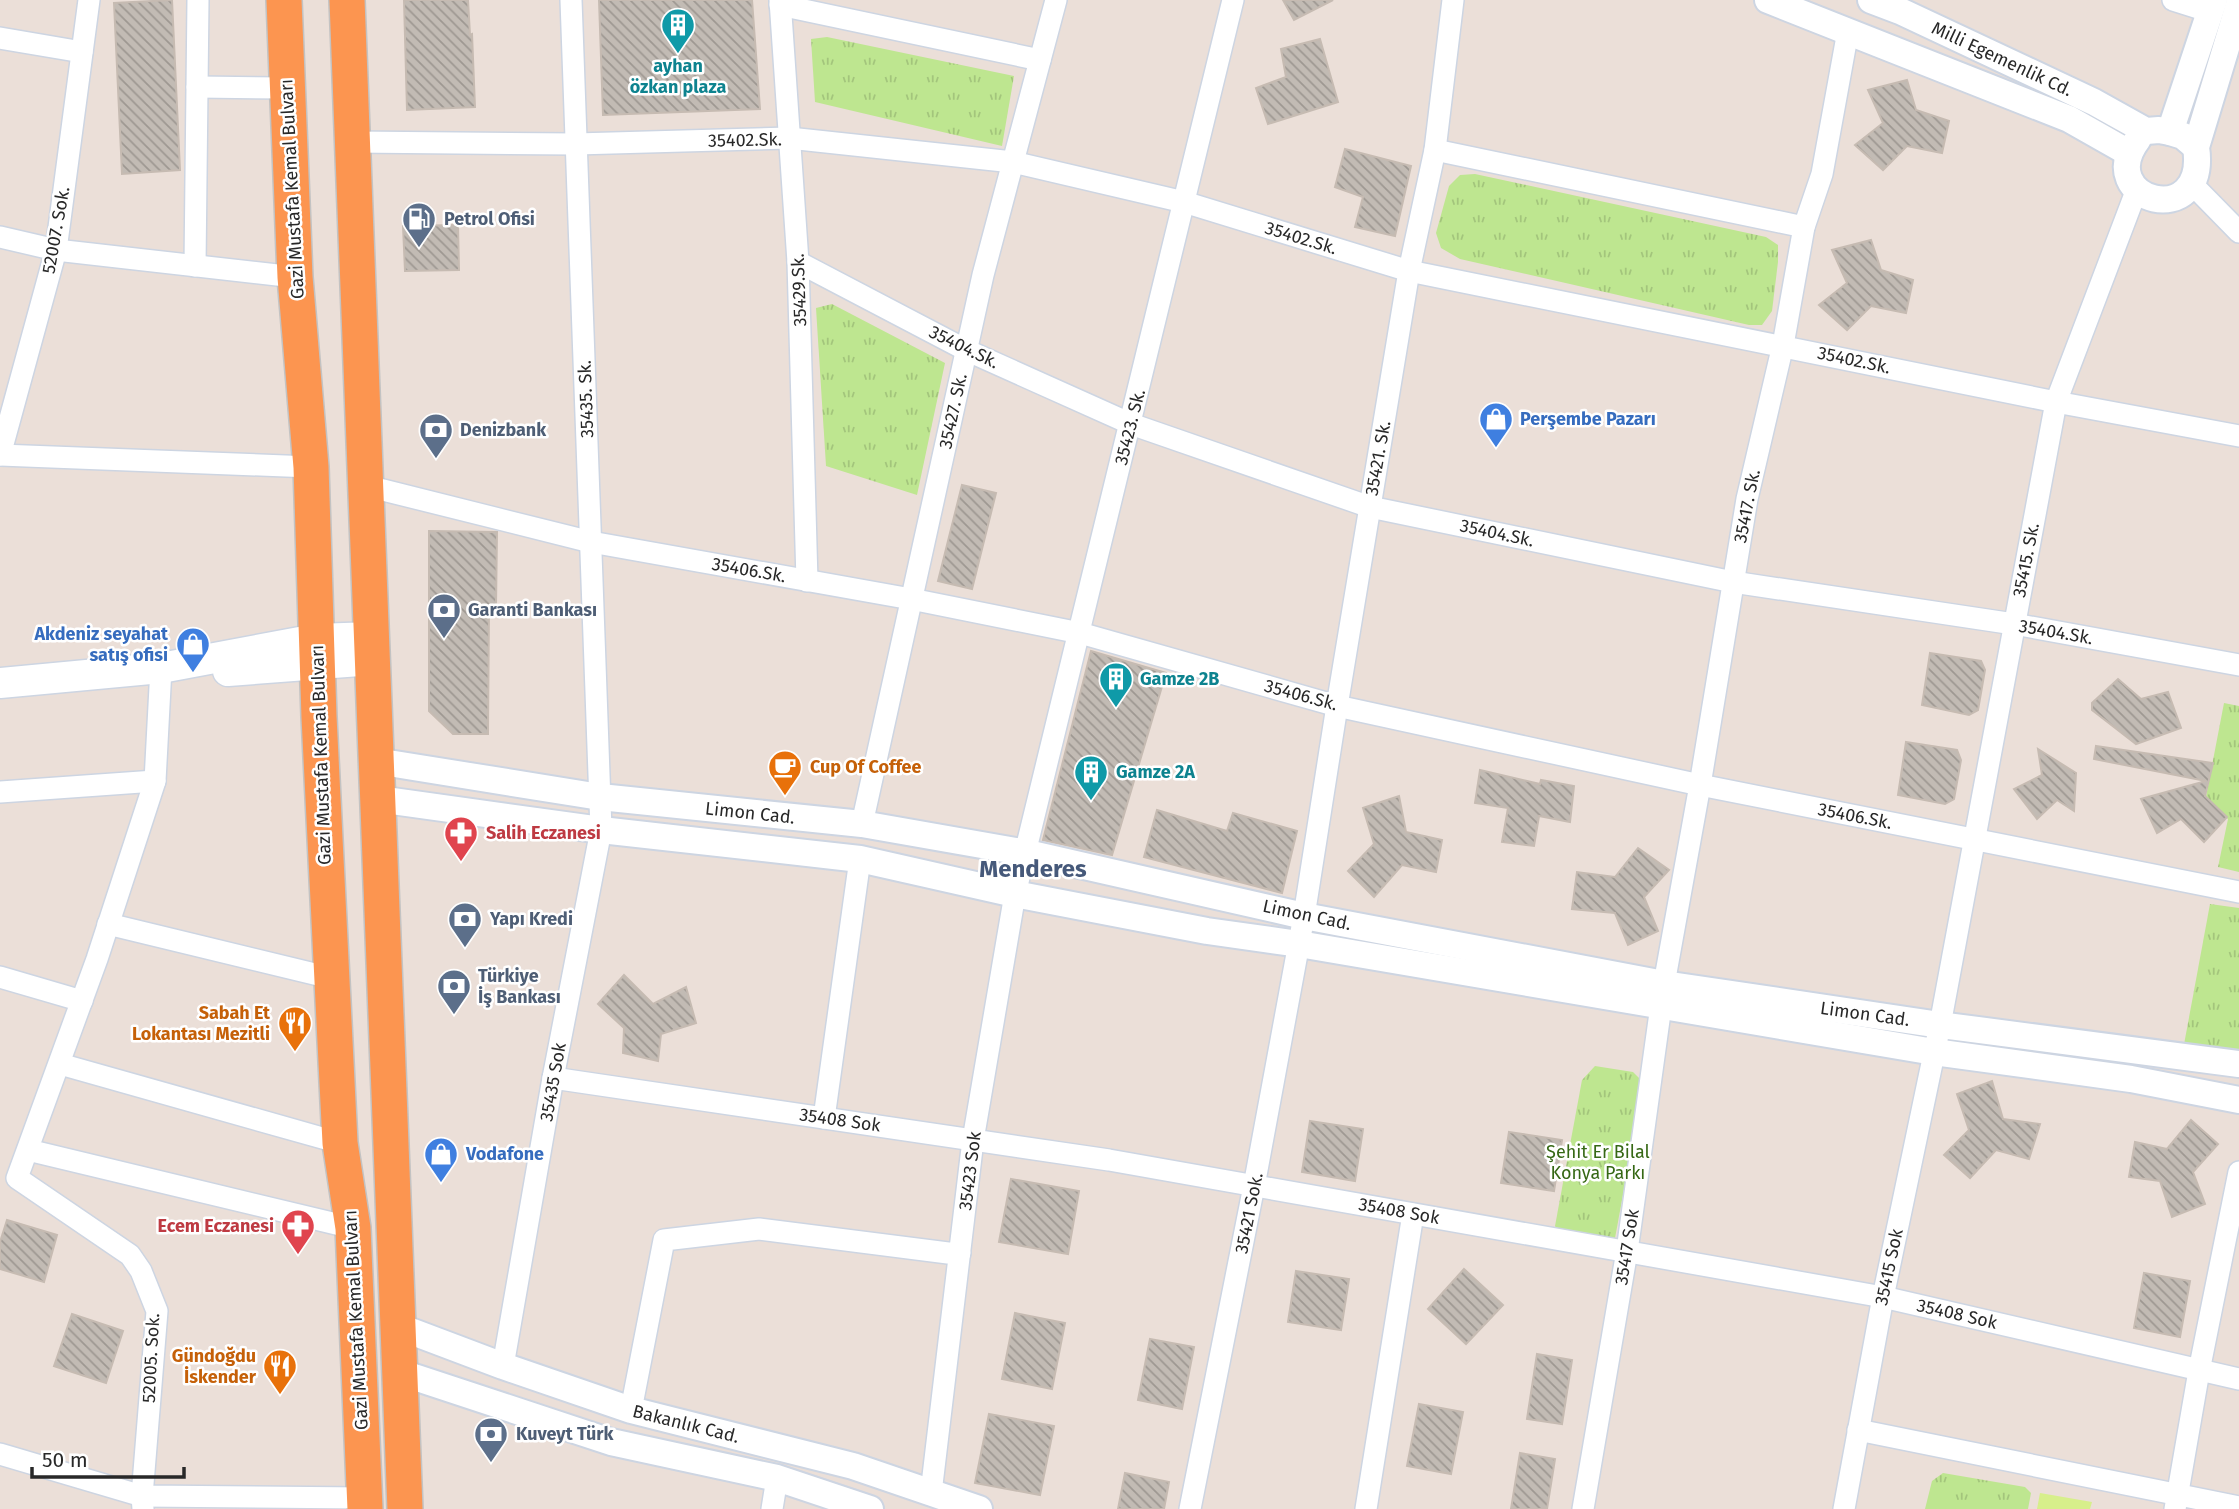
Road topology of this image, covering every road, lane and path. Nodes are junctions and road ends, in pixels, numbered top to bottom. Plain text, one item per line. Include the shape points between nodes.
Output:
1 (89, 0) edge
2 (198, 0) edge
3 (284, 0) edge
4 (347, 0) edge
5 (571, 0) edge
6 (1056, 0) edge
7 (1233, 0) edge
8 (1453, 0) edge
9 (1768, 0) edge
10 (1871, 0) edge
11 (2173, 0) edge
12 (780, 3) edge
13 (1901, 5) edge
14 (2239, 5) edge
15 (2213, 6) edge
16 (1848, 31) junction
17 (0, 38) edge
18 (82, 52) junction
19 (1040, 60) junction
20 (197, 87) junction
21 (287, 88) junction
22 (2158, 132) junction
23 (789, 138) junction
24 (353, 142) junction
25 (576, 144) junction
26 (2196, 147) junction
27 (1435, 150) junction
28 (2129, 153) junction
29 (1013, 162) junction
30 (2191, 183) junction
31 (2137, 189) junction
32 (1184, 202) junction
33 (1804, 227) junction
34 (2239, 232) edge
35 (0, 237) edge
36 (56, 250) junction
37 (798, 262) junction
38 (195, 265) junction
39 (1409, 271) junction
40 (295, 277) junction
41 (1783, 345) junction
42 (966, 349) junction
43 (2056, 402) junction
44 (1131, 424) junction
45 (2239, 436) edge
46 (0, 455) edge
47 (311, 467) junction
48 (367, 486) junction
49 (1370, 507) junction
50 (591, 542) junction
51 (807, 581) junction
52 (1733, 582) junction
53 (911, 600) junction
54 (2014, 624) junction
55 (1080, 633) junction
56 (373, 649) junction
57 (317, 653) junction
58 (2239, 665) edge
59 (162, 667) junction
60 (0, 683) edge
61 (1337, 706) junction
62 (376, 761) junction
63 (155, 781) junction
64 (1700, 785) junction
65 (0, 792) edge
66 (600, 797) junction
67 (378, 799) junction
68 (862, 824) junction
69 (601, 830) junction
70 (1974, 839) junction
71 (1027, 853) junction
72 (860, 859) junction
73 (2239, 892) edge
74 (1015, 894) junction
75 (1304, 916) junction
76 (108, 924) junction
77 (1299, 944) junction
78 (0, 977) edge
79 (331, 978) junction
80 (1662, 995) junction
81 (82, 1001) junction
82 (1940, 1025) junction
83 (1934, 1052) junction
84 (60, 1063) junction
85 (2239, 1064) edge
86 (553, 1078) junction
87 (2239, 1100) edge
88 (824, 1118) junction
89 (973, 1140) junction
90 (340, 1143) junction
91 (28, 1150) junction
92 (2239, 1172) edge
93 (8, 1180) edge
94 (1254, 1186) junction
95 (1413, 1214) junction
96 (353, 1228) junction
97 (1627, 1251) junction
98 (960, 1253) junction
99 (1883, 1297) junction
100 (397, 1326) junction
101 (503, 1366) junction
102 (2199, 1371) junction
103 (399, 1372) junction
104 (2239, 1379) edge
105 (631, 1410) junction
106 (1858, 1430) junction
107 (0, 1454) edge
108 (777, 1478) junction
109 (931, 1493) junction
110 (143, 1502) edge
111 (2176, 1502) edge
112 (365, 1504) edge
113 (2239, 1507) edge
114 (405, 1509) edge
115 (772, 1509) edge
116 (870, 1509) edge
117 (979, 1509) edge
118 (1190, 1509) edge
119 (1366, 1509) edge
120 (1583, 1509) edge
121 (1844, 1509) edge

1 - 18 street, 52007. Sok.
2 - 20 street
3 - 21 highway, Gazi Mustafa Kemal Bulvarı
4 - 24 highway
5 - 25 street, 35435. Sk.
6 - 19 street, 35427. Sk.
7 - 32 street, 35423. Sk.
8 - 27 street, 35421. Sk.
9 - 16 street
10 - 13 street, Milli Egemenlik Cd.
11 - 15 street
12 - 19 street
12 - 23 street, 35429.Sk.
13 - 22 street, Milli Egemenlik Cd.
14 - 26 street
15 - 22 street
16 - 28 street via 2070,119
16 - 33 street, 35417. Sk. via 1822,174
17 - 18 street
18 - 36 street, 52007. Sok.
19 - 29 street, 35427. Sk.
20 - 21 street
20 - 38 street
21 - 40 highway, Gazi Mustafa Kemal Bulvarı
22 - 26 street via 2183,136
22 - 28 street via 2136,140
23 - 25 street, 35402.Sk.
23 - 29 street, 35402.Sk.
23 - 37 street, 35429.Sk.
24 - 25 street, 35402.Sk.
24 - 48 highway
25 - 50 street, 35435. Sk.
26 - 30 street via 2199,165
27 - 33 street
27 - 39 street, 35421. Sk.
28 - 31 street via 2129,178
29 - 32 street, 35402.Sk.
29 - 42 street, 35427. Sk.
30 - 31 street via 2173,199 2160,201
30 - 34 street
31 - 43 street, 35415. Sk.
32 - 39 street, 35402.Sk.
32 - 44 street, 35423. Sk.
33 - 41 street, 35417. Sk.
35 - 36 street
36 - 38 street
36 - 46 street, 52007. Sok.
37 - 42 street, 35404.Sk.
37 - 51 street, 35429.Sk.
38 - 40 street
39 - 41 street, 35402.Sk.
39 - 49 street, 35421. Sk.
40 - 47 highway, Gazi Mustafa Kemal Bulvarı
41 - 43 street, 35402.Sk.
41 - 52 street, 35417. Sk.
42 - 44 street, 35404.Sk.
42 - 53 street, 35427. Sk.
43 - 45 street, 35402.Sk.
43 - 54 street, 35415. Sk.
44 - 49 street, 35404.Sk.
44 - 55 street, 35423. Sk.
46 - 47 street
47 - 57 highway, Gazi Mustafa Kemal Bulvarı
48 - 50 street, 35406.Sk.
48 - 56 highway
49 - 52 street, 35404.Sk.
49 - 61 street, 35421. Sk.
50 - 51 street, 35406.Sk.
50 - 66 street, 35435. Sk.
51 - 53 street, 35406.Sk.
52 - 54 street, 35404.Sk.
52 - 64 street, 35417. Sk.
53 - 55 street, 35406.Sk.
53 - 68 street, 35427. Sk.
54 - 58 street, 35404.Sk.
54 - 70 street, 35415. Sk.
55 - 61 street, 35406.Sk.
55 - 71 street, 35423. Sk.
56 - 57 main road
56 - 62 highway
57 - 59 main road
57 - 79 highway, Gazi Mustafa Kemal Bulvarı
59 - 60 main road
59 - 63 street, 52005. Sok.
61 - 64 street, 35406.Sk.
61 - 75 street, 35421. Sk.
62 - 66 street, Limon Cad.
62 - 67 highway
63 - 65 street
63 - 76 street, 52005. Sok.
64 - 70 street, 35406.Sk.
64 - 80 street, 35417. Sk.
66 - 68 street, Limon Cad.
66 - 69 street, 35435 Sok
67 - 69 street, Limon Cad.
67 - 100 highway
68 - 71 street, Limon Cad.
69 - 72 street, Limon Cad.
69 - 86 street, 35435 Sok
70 - 73 street, 35406.Sk.
70 - 82 street, 35415. Sk.
71 - 74 street, 35423 Sok
71 - 75 street, Limon Cad.
72 - 74 street, Limon Cad.
72 - 88 street
74 - 77 street, Limon Cad.
74 - 89 street, 35423 Sok
75 - 77 street, 35421 Sok.
75 - 80 street, Limon Cad.
76 - 79 street
76 - 81 street, 52005. Sok.
77 - 80 street, Limon Cad.
77 - 94 street, 35421 Sok.
78 - 81 street
79 - 90 highway, Gazi Mustafa Kemal Bulvarı
80 - 82 street, Limon Cad.
80 - 83 street, Limon Cad.
80 - 97 street, 35417 Sok
81 - 84 street, 52005. Sok.
82 - 83 street, 35415 Sok
82 - 85 street, Limon Cad.
83 - 87 street, Limon Cad. via 2131,1079
83 - 99 street, 35415 Sok
84 - 90 street
84 - 91 street, 52005. Sok.
86 - 88 street, 35408 Sok
86 - 101 street, 35435 Sok
88 - 89 street, 35408 Sok
89 - 94 street, 35408 Sok
89 - 98 street, 35423 Sok
90 - 96 highway, Gazi Mustafa Kemal Bulvarı
91 - 93 street, 52005. Sok.
91 - 96 street
92 - 102 street
93 - 110 street, 52005. Sok. via 130,1255 141,1271 157,1311
94 - 95 street, 35408 Sok
94 - 118 street, 35421 Sok.
95 - 97 street, 35408 Sok
95 - 119 street
96 - 112 highway, Gazi Mustafa Kemal Bulvarı
97 - 99 street, 35408 Sok
97 - 120 street, 35417 Sok
98 - 105 street via 759,1229 664,1240
98 - 109 street, 35423 Sok
99 - 102 street, 35408 Sok
99 - 106 street, 35415 Sok
100 - 101 street, Bakanlık Cad.
100 - 103 highway
101 - 105 street, Bakanlık Cad.
102 - 104 street, 35408 Sok
102 - 111 street
103 - 108 street, Bakanlık Cad. via 611,1442
103 - 114 highway
105 - 109 street, Bakanlık Cad. via 853,1466
106 - 111 street
106 - 121 street, 35415 Sok
107 - 110 street
108 - 115 street
108 - 116 street, Bakanlık Cad.
109 - 117 street, Bakanlık Cad.
110 - 112 street
111 - 113 street

